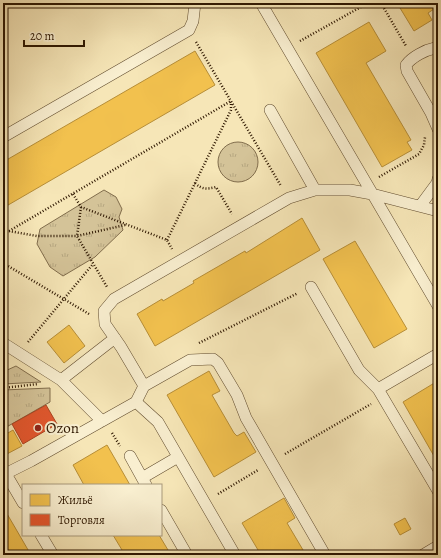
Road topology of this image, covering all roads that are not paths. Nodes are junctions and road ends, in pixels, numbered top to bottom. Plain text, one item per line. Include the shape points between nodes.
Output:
1 (195, 3) edge
2 (261, 3) edge
3 (438, 50) edge
4 (270, 110) dead end
5 (438, 129) edge
6 (3, 137) edge
7 (438, 179) edge
8 (370, 189) junction
9 (316, 190) junction
10 (420, 206) junction
11 (438, 211) edge
12 (311, 287) road end
13 (438, 306) edge
14 (115, 338) junction
15 (3, 343) edge
16 (438, 354) edge
17 (61, 380) junction
18 (144, 386) junction
19 (381, 393) junction
20 (136, 402) junction
21 (102, 421) junction
22 (130, 456) road end
23 (178, 457) junction
24 (4, 474) edge
25 (144, 482) edge
26 (438, 491) edge
27 (22, 501) edge
28 (162, 512) edge
29 (42, 536) edge
30 (438, 546) edge
31 (53, 555) edge
32 (187, 555) edge
33 (235, 555) edge
34 (325, 555) edge
35 (423, 555) edge

1 - 6 lane via 189,30
2 - 8 lane
3 - 5 lane via 430,49 406,65
4 - 9 lane
7 - 10 lane
8 - 9 lane
8 - 10 lane
8 - 13 lane
9 - 14 lane via 289,198 114,299 104,311 105,324
10 - 11 lane
12 - 19 lane via 359,370
14 - 17 lane
14 - 18 lane
15 - 17 lane
16 - 19 lane
17 - 21 lane
18 - 20 lane
18 - 34 lane via 190,360 213,359 218,363 237,395 246,418
19 - 26 lane
20 - 21 lane
20 - 23 lane via 158,422
21 - 24 lane
22 - 25 lane
23 - 25 lane
23 - 33 lane
24 - 27 lane
28 - 32 lane
29 - 31 lane
30 - 35 lane

